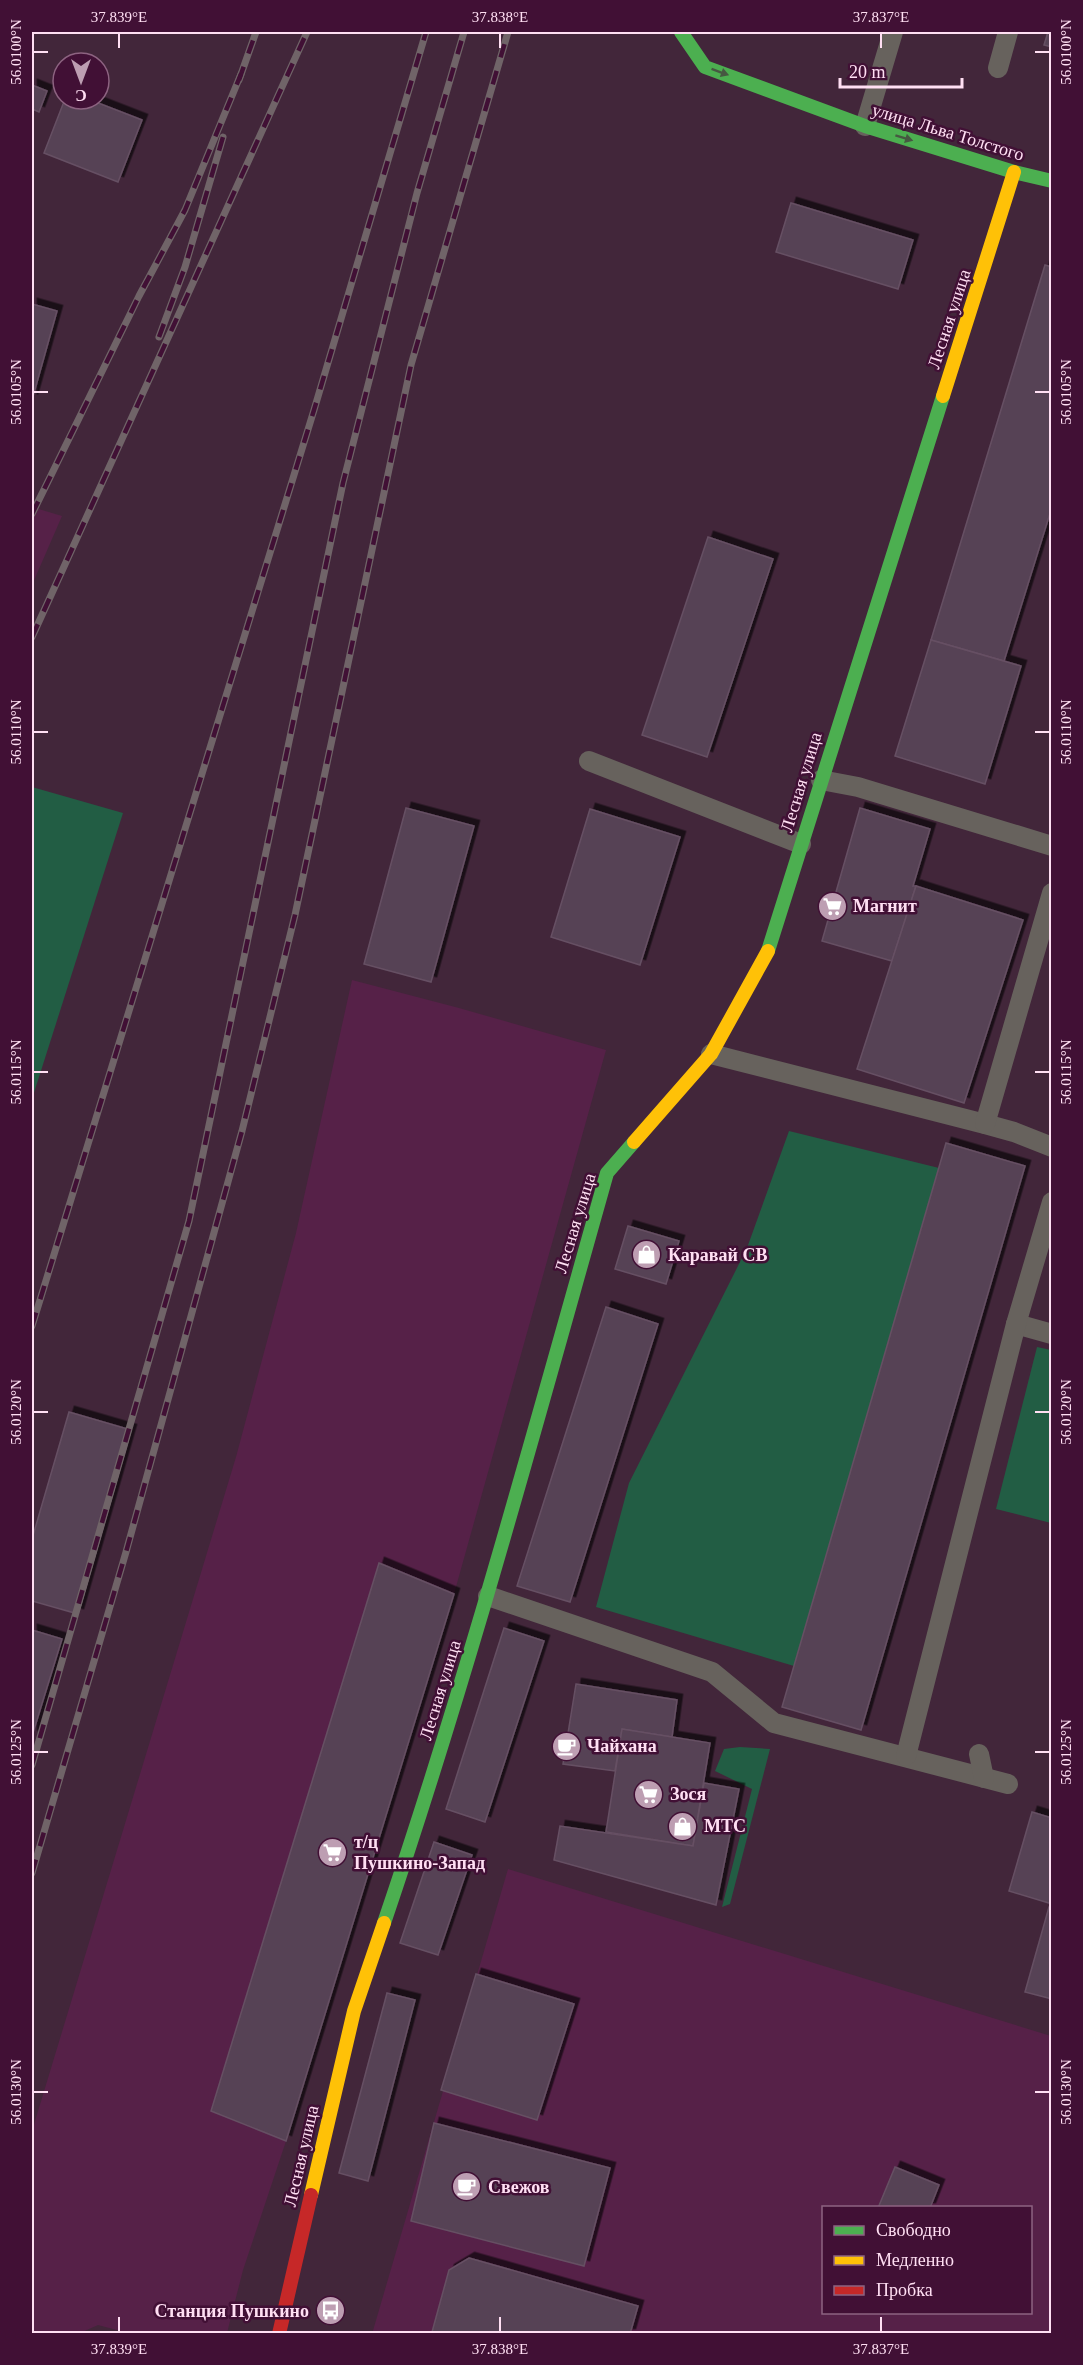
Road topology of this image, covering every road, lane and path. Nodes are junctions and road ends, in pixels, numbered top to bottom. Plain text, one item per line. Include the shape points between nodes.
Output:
1 (681, 32) edge
2 (892, 32) edge
3 (1008, 32) edge
4 (998, 68) dead end
5 (865, 126) junction
6 (1014, 172) junction
7 (1052, 181) edge
8 (589, 760) dead end
9 (821, 780) junction
10 (801, 844) junction
11 (1052, 846) edge
12 (1052, 893) edge
13 (711, 1054) junction
14 (985, 1124) junction
15 (1052, 1147) edge
16 (1052, 1202) edge
17 (1017, 1324) junction
18 (1052, 1334) edge
19 (488, 1596) junction
20 (979, 1754) dead end
21 (906, 1756) junction
22 (984, 1778) junction
23 (1008, 1784) dead end
24 (279, 2334) edge

1 -> 5 street, улица Льва Толстого via 705,67
2 - 5 lane
3 - 4 lane
5 -> 6 street, улица Льва Толстого
6 - 7 street, улица Льва Толстого
6 - 9 street, Лесная улица
8 - 10 lane
9 - 10 street, Лесная улица
9 - 11 lane via 858,787
10 - 13 street, Лесная улица via 766,958
12 - 14 lane
13 - 14 lane
13 - 19 street, Лесная улица via 607,1173
14 - 15 lane
16 - 17 lane
17 - 18 lane
17 - 21 lane
19 - 21 lane via 712,1672 774,1723
19 - 24 street, Лесная улица via 354,2011
20 - 22 lane
21 - 22 lane
22 - 23 lane

